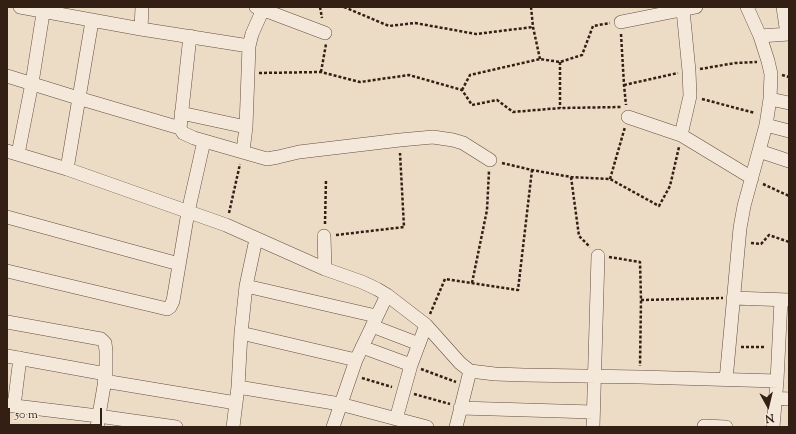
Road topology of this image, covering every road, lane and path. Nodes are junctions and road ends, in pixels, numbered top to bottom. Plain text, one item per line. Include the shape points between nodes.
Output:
1 (20, 7) edge
2 (142, 7) edge
3 (344, 7) edge
4 (531, 7) edge
5 (696, 7) edge
6 (783, 7) edge
7 (261, 8) edge
8 (750, 8) edge
9 (43, 9) edge
10 (683, 10) junction
11 (92, 20) junction
12 (621, 22) junction
13 (533, 27) junction
14 (141, 29) junction
15 (325, 33) joint
16 (788, 34) edge
17 (190, 36) junction
18 (760, 36) junction
19 (249, 46) junction
20 (540, 59) junction
21 (768, 60) junction
22 (560, 62) junction
23 (689, 71) junction
24 (321, 72) junction
25 (248, 73) junction
26 (7, 76) edge
27 (32, 83) junction
28 (624, 85) junction
29 (462, 90) junction
30 (690, 96) junction
31 (78, 98) junction
32 (770, 99) junction
33 (789, 103) edge
34 (560, 108) junction
35 (181, 113) junction
36 (628, 117) joint
37 (767, 120) junction
38 (246, 127) junction
39 (180, 128) junction
40 (789, 131) edge
41 (681, 135) junction
42 (400, 140) junction
43 (204, 141) junction
44 (759, 151) junction
45 (13, 152) edge
46 (243, 152) junction
47 (490, 160) junction
48 (789, 161) edge
49 (67, 169) junction
50 (532, 170) junction
51 (572, 177) junction
52 (752, 178) junction
53 (326, 179) dead end
54 (610, 179) junction
55 (789, 196) edge
56 (188, 212) junction
57 (7, 217) edge
58 (226, 225) junction
59 (324, 236) junction
60 (256, 239) junction
61 (739, 241) junction
62 (789, 242) edge
63 (598, 256) junction
64 (179, 264) junction
65 (325, 269) junction
66 (7, 271) edge
67 (472, 283) junction
68 (246, 286) junction
69 (387, 295) junction
70 (733, 298) junction
71 (641, 300) junction
72 (785, 300) edge
73 (374, 321) junction
74 (7, 322) edge
75 (426, 325) junction
76 (241, 333) junction
77 (419, 344) junction
78 (362, 347) junction
79 (784, 347) edge
80 (728, 348) junction
81 (13, 357) edge
82 (356, 360) junction
83 (411, 365) junction
84 (470, 371) junction
85 (594, 376) junction
86 (640, 377) junction
87 (105, 378) junction
88 (726, 380) junction
89 (777, 381) junction
90 (465, 386) junction
91 (238, 387) junction
92 (775, 398) junction
93 (789, 399) edge
94 (236, 403) junction
95 (340, 404) junction
96 (10, 406) edge
97 (460, 408) junction
98 (593, 412) junction
99 (396, 419) junction
100 (98, 421) edge
101 (704, 426) edge
102 (176, 427) edge
103 (233, 427) edge
104 (332, 427) edge
105 (427, 427) edge
106 (456, 427) edge
107 (592, 427) edge
108 (726, 427) edge
109 (772, 427) edge

1 - 9 street
2 - 14 street
3 - 13 path via 390,26 415,23 476,34
4 - 13 path
5 - 10 street
6 - 16 street
7 - 15 street
7 - 19 street
8 - 18 street
9 - 11 street
9 - 27 street
10 - 12 street
10 - 23 street
11 - 14 street
11 - 31 street
12 - 22 path via 593,26 582,55
12 - 28 path
13 - 20 path
14 - 17 street
15 - 24 path via 327,36
16 - 18 street
17 - 19 street
17 - 35 street
18 - 21 street
19 - 25 street
20 - 22 path
20 - 29 path via 470,75
21 - 23 path
21 - 32 street via 771,74
22 - 34 path
23 - 28 path
23 - 30 street
24 - 25 path
24 - 29 path via 360,82 410,75
25 - 38 street
26 - 27 street
27 - 31 street
27 - 45 street
28 - 34 path via 626,107
29 - 34 path via 472,105 497,100 513,112
30 - 37 path
30 - 41 street
31 - 39 street
31 - 49 street
32 - 33 street
32 - 37 street
35 - 38 street
35 - 39 street
36 - 41 street
36 - 54 path
37 - 40 street
37 - 44 street
38 - 46 street
39 - 43 street via 187,136
41 - 52 street
41 - 54 path via 670,186 659,206
42 - 46 street via 299,152 268,159
42 - 47 street via 433,137 453,140 469,146
42 - 59 path via 404,227
43 - 46 street
43 - 56 street
44 - 48 street
44 - 52 street
45 - 49 street
46 - 58 path
47 - 50 path
47 - 67 path via 487,210
49 - 56 street
50 - 51 path
50 - 67 path via 518,290
51 - 54 path
51 - 63 path via 579,236
52 - 55 path
52 - 61 street
53 - 59 path
56 - 58 street
56 - 64 street
57 - 64 street
58 - 60 street
59 - 65 street
60 - 65 street
60 - 68 street
61 - 62 path via 761,244 769,235
61 - 70 street
63 - 71 path via 640,262
63 - 85 street
64 - 66 street via 172,304 167,308
65 - 69 street via 362,282
67 - 75 path via 445,279
68 - 73 street
68 - 76 street
69 - 73 street
69 - 75 street
70 - 71 path
70 - 72 street
70 - 80 street
71 - 86 path
72 - 79 street
73 - 77 street
73 - 78 street
74 - 87 street via 101,339 106,347
75 - 77 street
75 - 84 street
76 - 82 street
76 - 91 street
77 - 83 street
78 - 82 street
78 - 83 street
79 - 80 path
79 - 89 street
80 - 88 street
81 - 87 street
81 - 96 street
82 - 95 street
83 - 90 path
83 - 99 street
84 - 85 street
84 - 90 street
85 - 86 street
85 - 98 street
86 - 88 street
87 - 94 street
87 - 100 street
88 - 89 street
89 - 92 street
90 - 97 street
91 - 94 street
91 - 95 street
92 - 93 street
92 - 109 street
94 - 103 street
95 - 99 street
95 - 104 street
96 - 100 street
97 - 98 street
97 - 106 street
98 - 107 street
99 - 105 street
100 - 102 street
101 - 108 street

